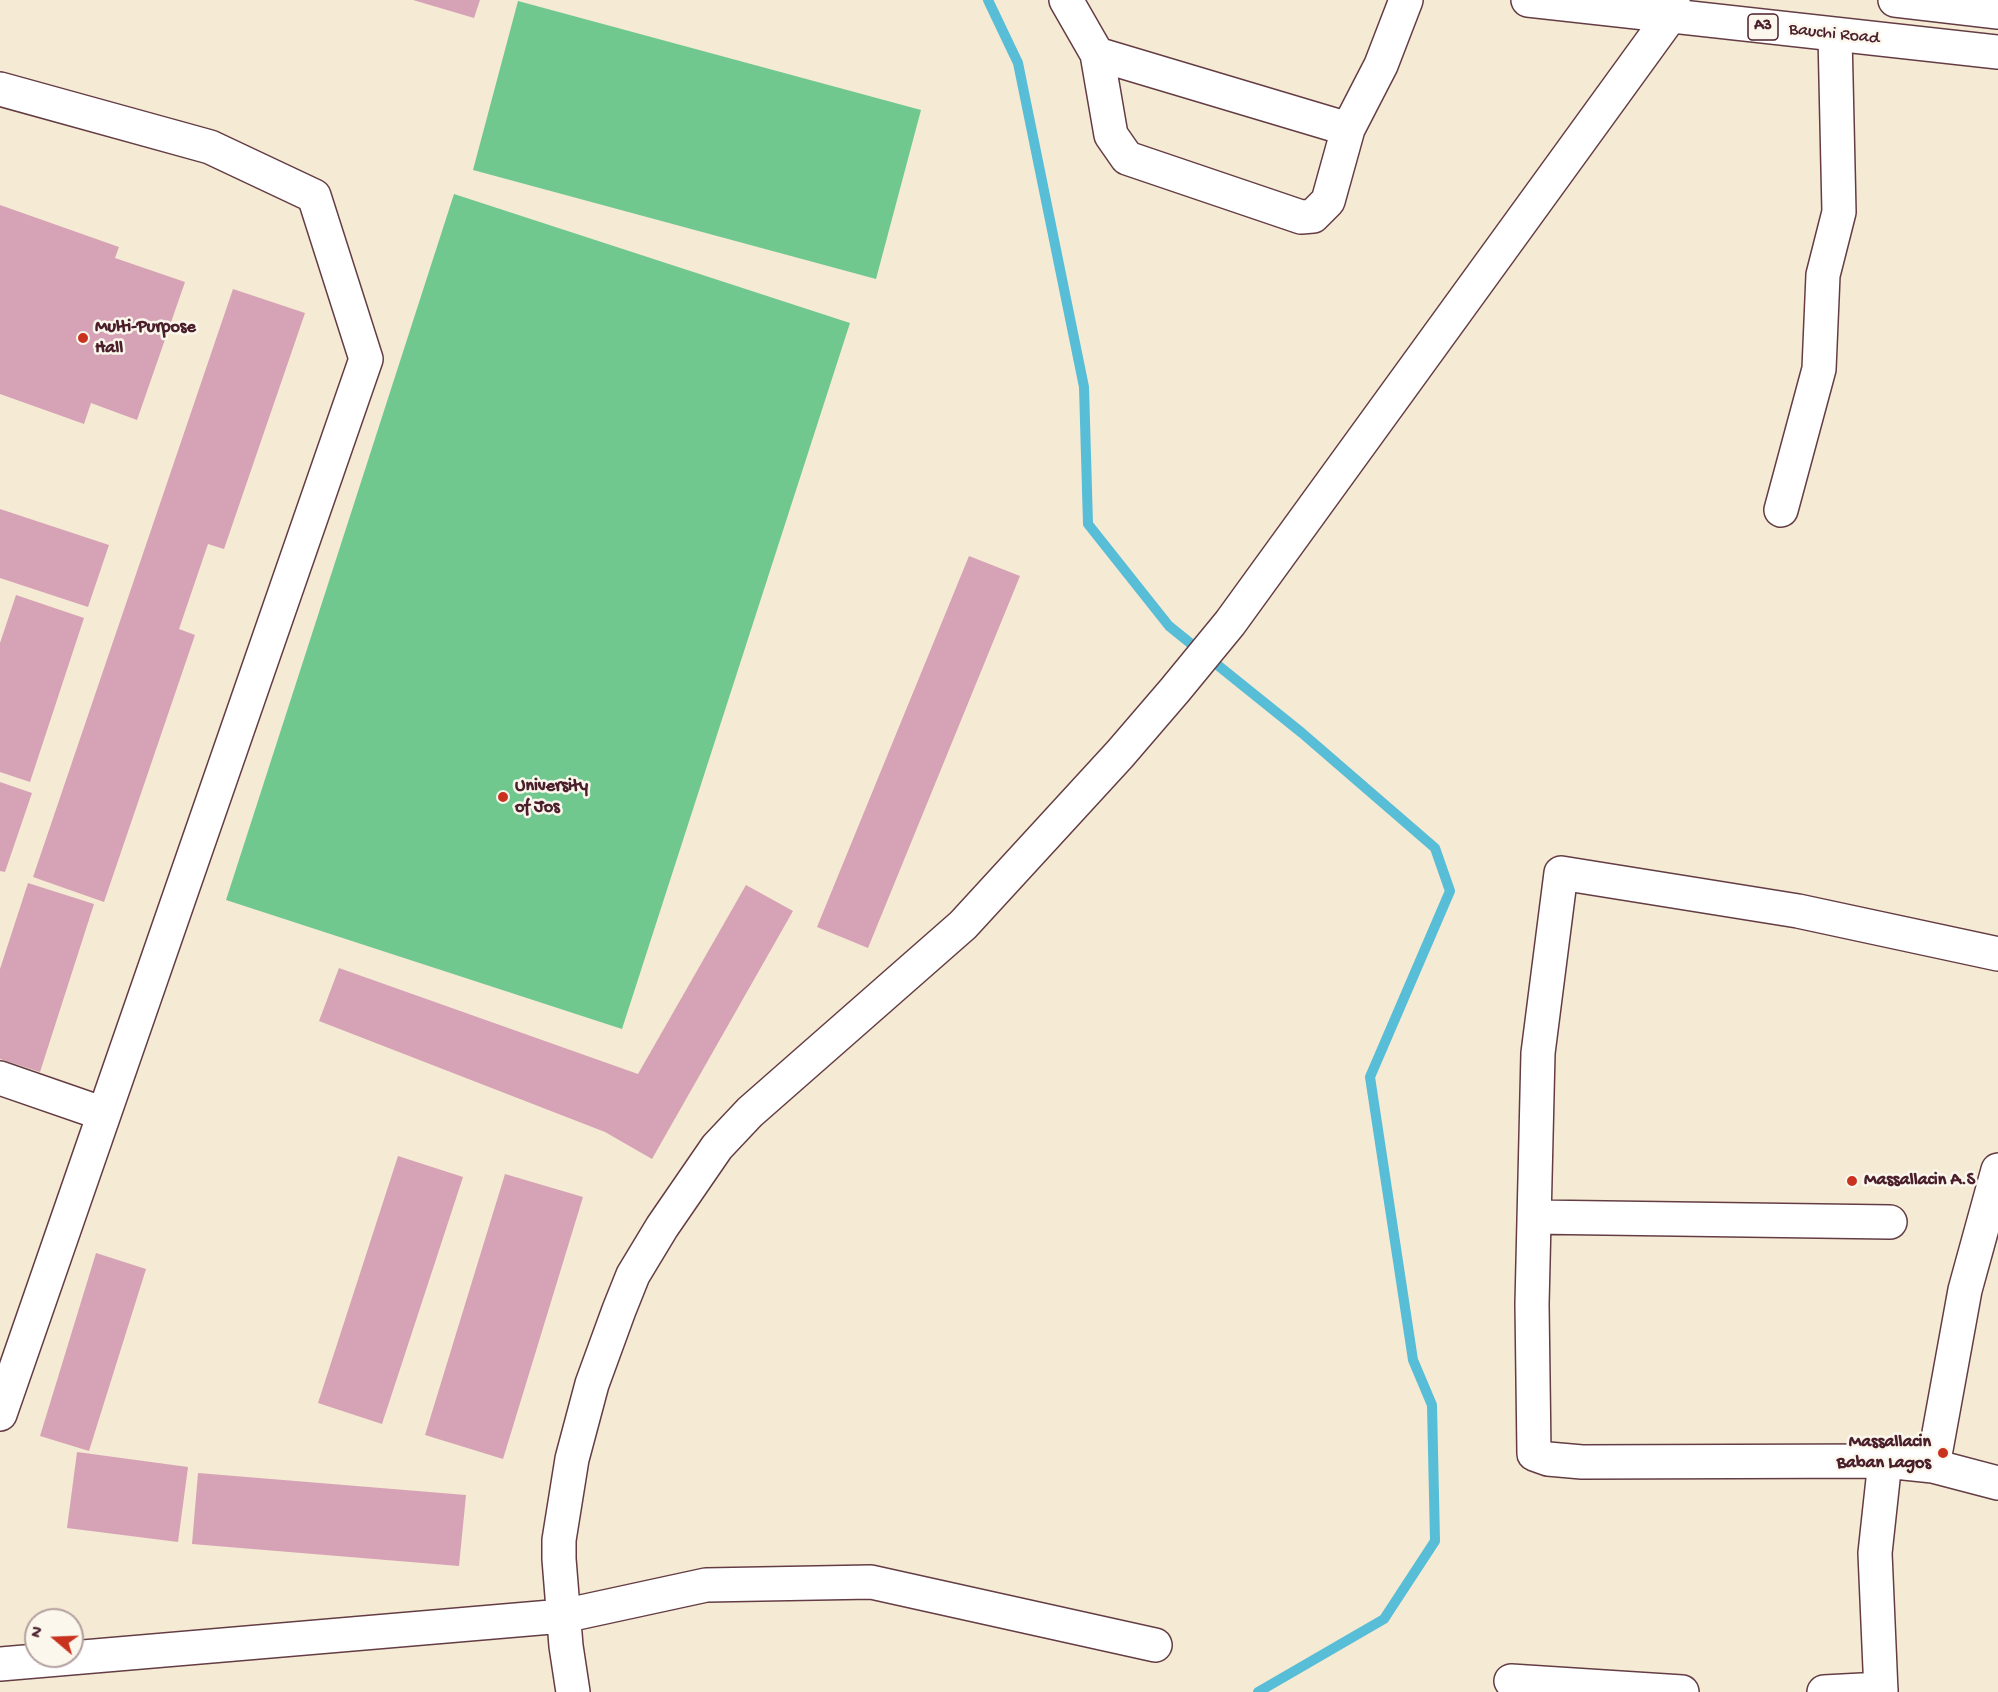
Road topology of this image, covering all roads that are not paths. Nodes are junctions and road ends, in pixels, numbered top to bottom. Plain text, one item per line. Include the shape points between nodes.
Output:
1 (1066, 0) edge
2 (1406, 0) edge
3 (1528, 0) edge
4 (1895, 0) edge
5 (1672, 8) edge
6 (1998, 12) edge
7 (1835, 35) junction
8 (1998, 52) edge
9 (1097, 54) junction
10 (0, 89) edge
11 (1347, 129) junction
12 (1781, 510) dead end
13 (1998, 954) edge
14 (0, 1078) edge
15 (104, 1114) junction
16 (1998, 1170) edge
17 (1534, 1217) junction
18 (1890, 1222) dead end
19 (0, 1414) edge
20 (1885, 1461) junction
21 (1934, 1466) junction
22 (1998, 1483) edge
23 (563, 1616) junction
24 (1155, 1645) dead end
25 (0, 1664) edge
26 (1511, 1681) dead end
27 (1881, 1690) edge
28 (573, 1692) edge
29 (1682, 1692) edge
30 (1824, 1692) edge

1 - 9 main road
2 - 11 main road via 1381,65
3 - 5 main road, Bauchi Road / A3
4 - 6 main road
5 - 7 main road, Bauchi Road / A3
5 - 23 main road via 1230,622 1175,690 963,925 750,1112 691,1184 633,1275 592,1384 572,1460 559,1540
7 - 8 main road, Bauchi Road / A3
7 - 12 main road via 1839,212 1823,275 1819,369
9 - 11 main road
9 - 11 main road via 1111,135 1127,158 1301,217 1313,216 1328,201
10 - 15 main road via 210,147 314,196 366,359
13 - 17 main road via 1798,911 1561,873 1538,1053
14 - 15 main road
15 - 19 main road
16 - 21 main road via 1965,1290
17 - 18 main road
17 - 20 main road via 1534,1454 1582,1462
20 - 21 main road
20 - 27 main road via 1875,1553
21 - 22 main road
23 - 24 main road via 706,1585 871,1581
23 - 25 main road
23 - 28 main road
26 - 29 main road
27 - 30 main road

